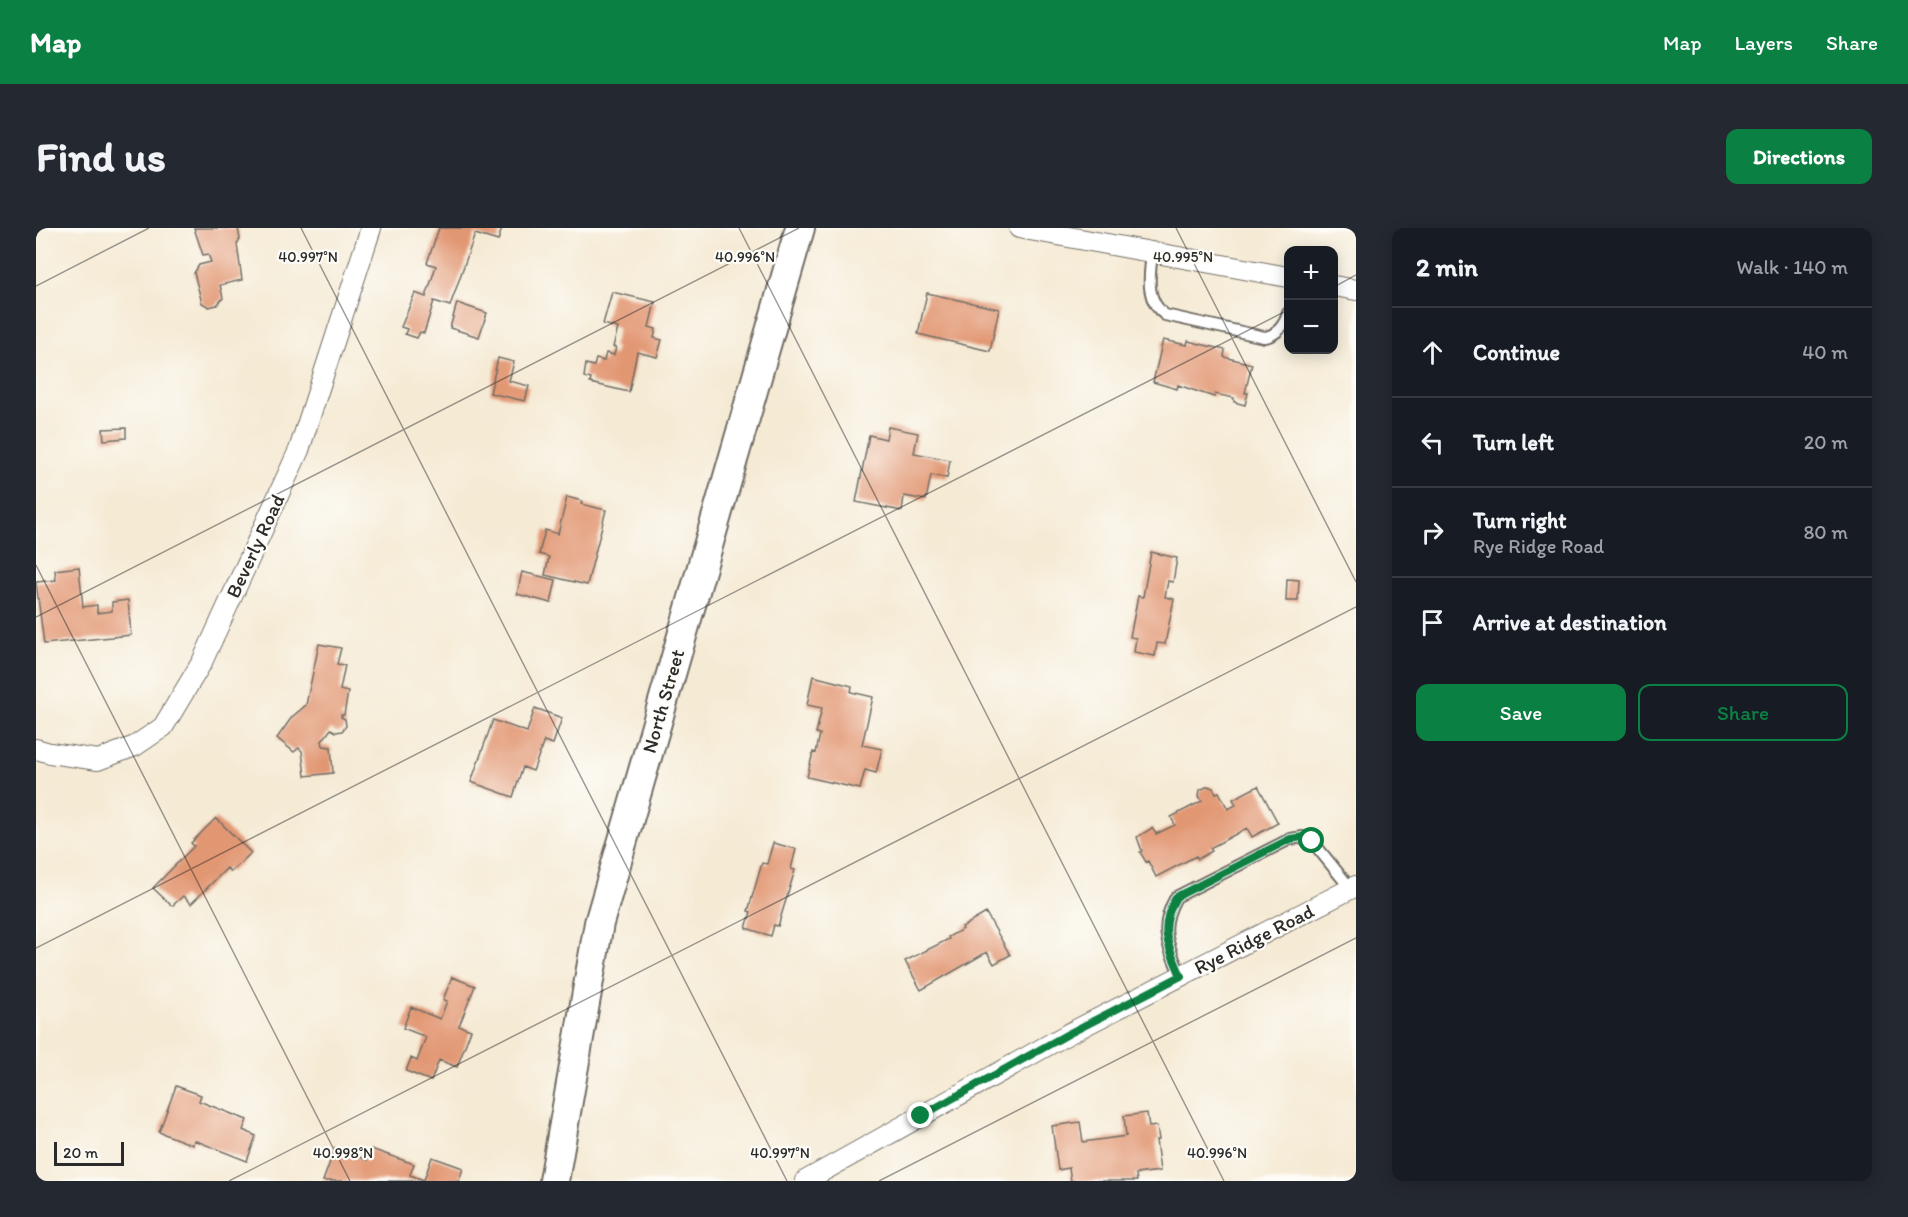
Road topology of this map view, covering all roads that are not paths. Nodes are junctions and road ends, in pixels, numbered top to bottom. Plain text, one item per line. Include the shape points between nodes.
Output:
1 (371, 228) edge
2 (800, 228) edge
3 (1019, 228) edge
4 (1152, 252) junction
5 (1284, 276) edge
6 (1338, 287) edge
7 (1356, 290) edge
8 (1284, 320) edge
9 (36, 749) edge
10 (1354, 887) edge
11 (1181, 976) junction
12 (554, 1181) edge
13 (805, 1181) edge

1 - 9 street, Beverly Road via 299,450 202,662 163,727 135,746 98,760
2 - 12 main road, North Street via 599,923
3 - 4 street
4 - 5 street
4 - 8 lane via 1149,288 1153,301 1165,315 1264,337 1272,336
6 - 7 street
10 - 11 street, Rye Ridge Road
10 - 11 lane via 1312,841 1303,837 1290,839 1207,881 1176,897 1167,913 1165,930
11 - 13 street, Rye Ridge Road via 1068,1034

